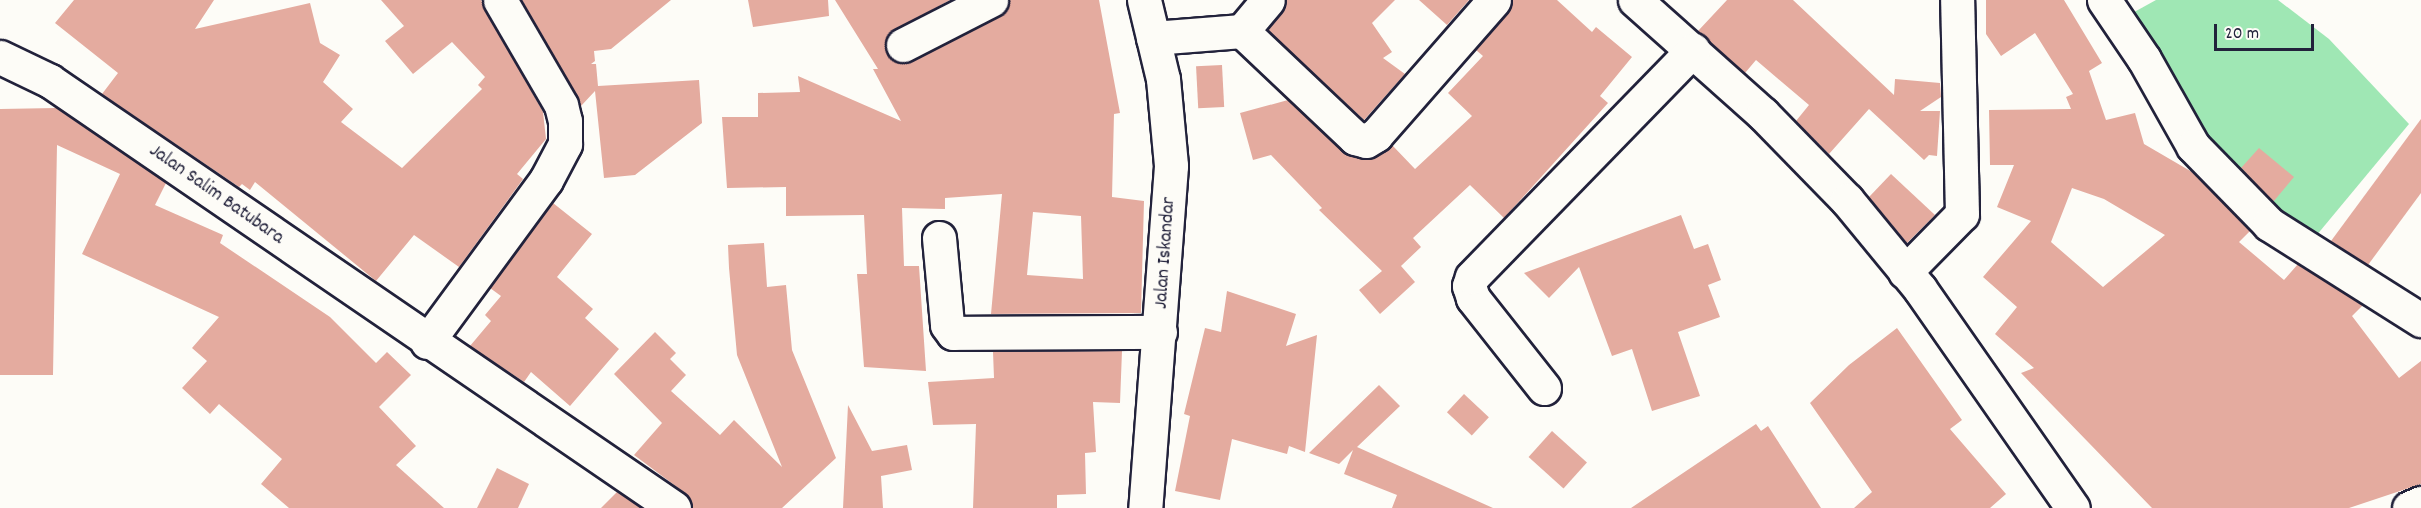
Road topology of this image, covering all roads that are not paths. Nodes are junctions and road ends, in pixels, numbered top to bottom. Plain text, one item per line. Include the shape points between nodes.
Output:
1 (500, 0) edge
2 (991, 0) edge
3 (1144, 0) edge
4 (1268, 0) edge
5 (1494, 0) edge
6 (1635, 0) edge
7 (1957, 0) edge
8 (2104, 0) edge
9 (1242, 31) junction
10 (1153, 38) junction
11 (903, 45) dead end
12 (1693, 50) junction
13 (0, 57) edge
14 (939, 238) dead end
15 (1905, 272) junction
16 (2421, 320) edge
17 (1160, 332) junction
18 (427, 342) junction
19 (1544, 388) dead end
20 (2421, 503) edge
21 (666, 506) edge
22 (1145, 508) edge
23 (2073, 508) edge
24 (2409, 508) edge

1 - 18 street via 561,105 565,144 546,180
2 - 11 street
3 - 10 street, Jalan Iskandar
4 - 9 street
5 - 9 street via 1376,135 1365,141 1355,138
6 - 12 street
7 - 15 street via 1962,214
8 - 16 street via 2144,59 2193,146 2269,224
9 - 10 street
10 - 17 street, Jalan Iskandar via 1163,79 1171,166
12 - 15 street via 1847,200
12 - 19 street via 1478,268 1470,281 1473,298
13 - 18 street, Jalan Salim Batubara via 50,81
14 - 17 street via 946,325 953,333
15 - 23 street
17 - 22 street, Jalan Iskandar
18 - 21 street, Jalan Salim Batubara
20 - 24 street

